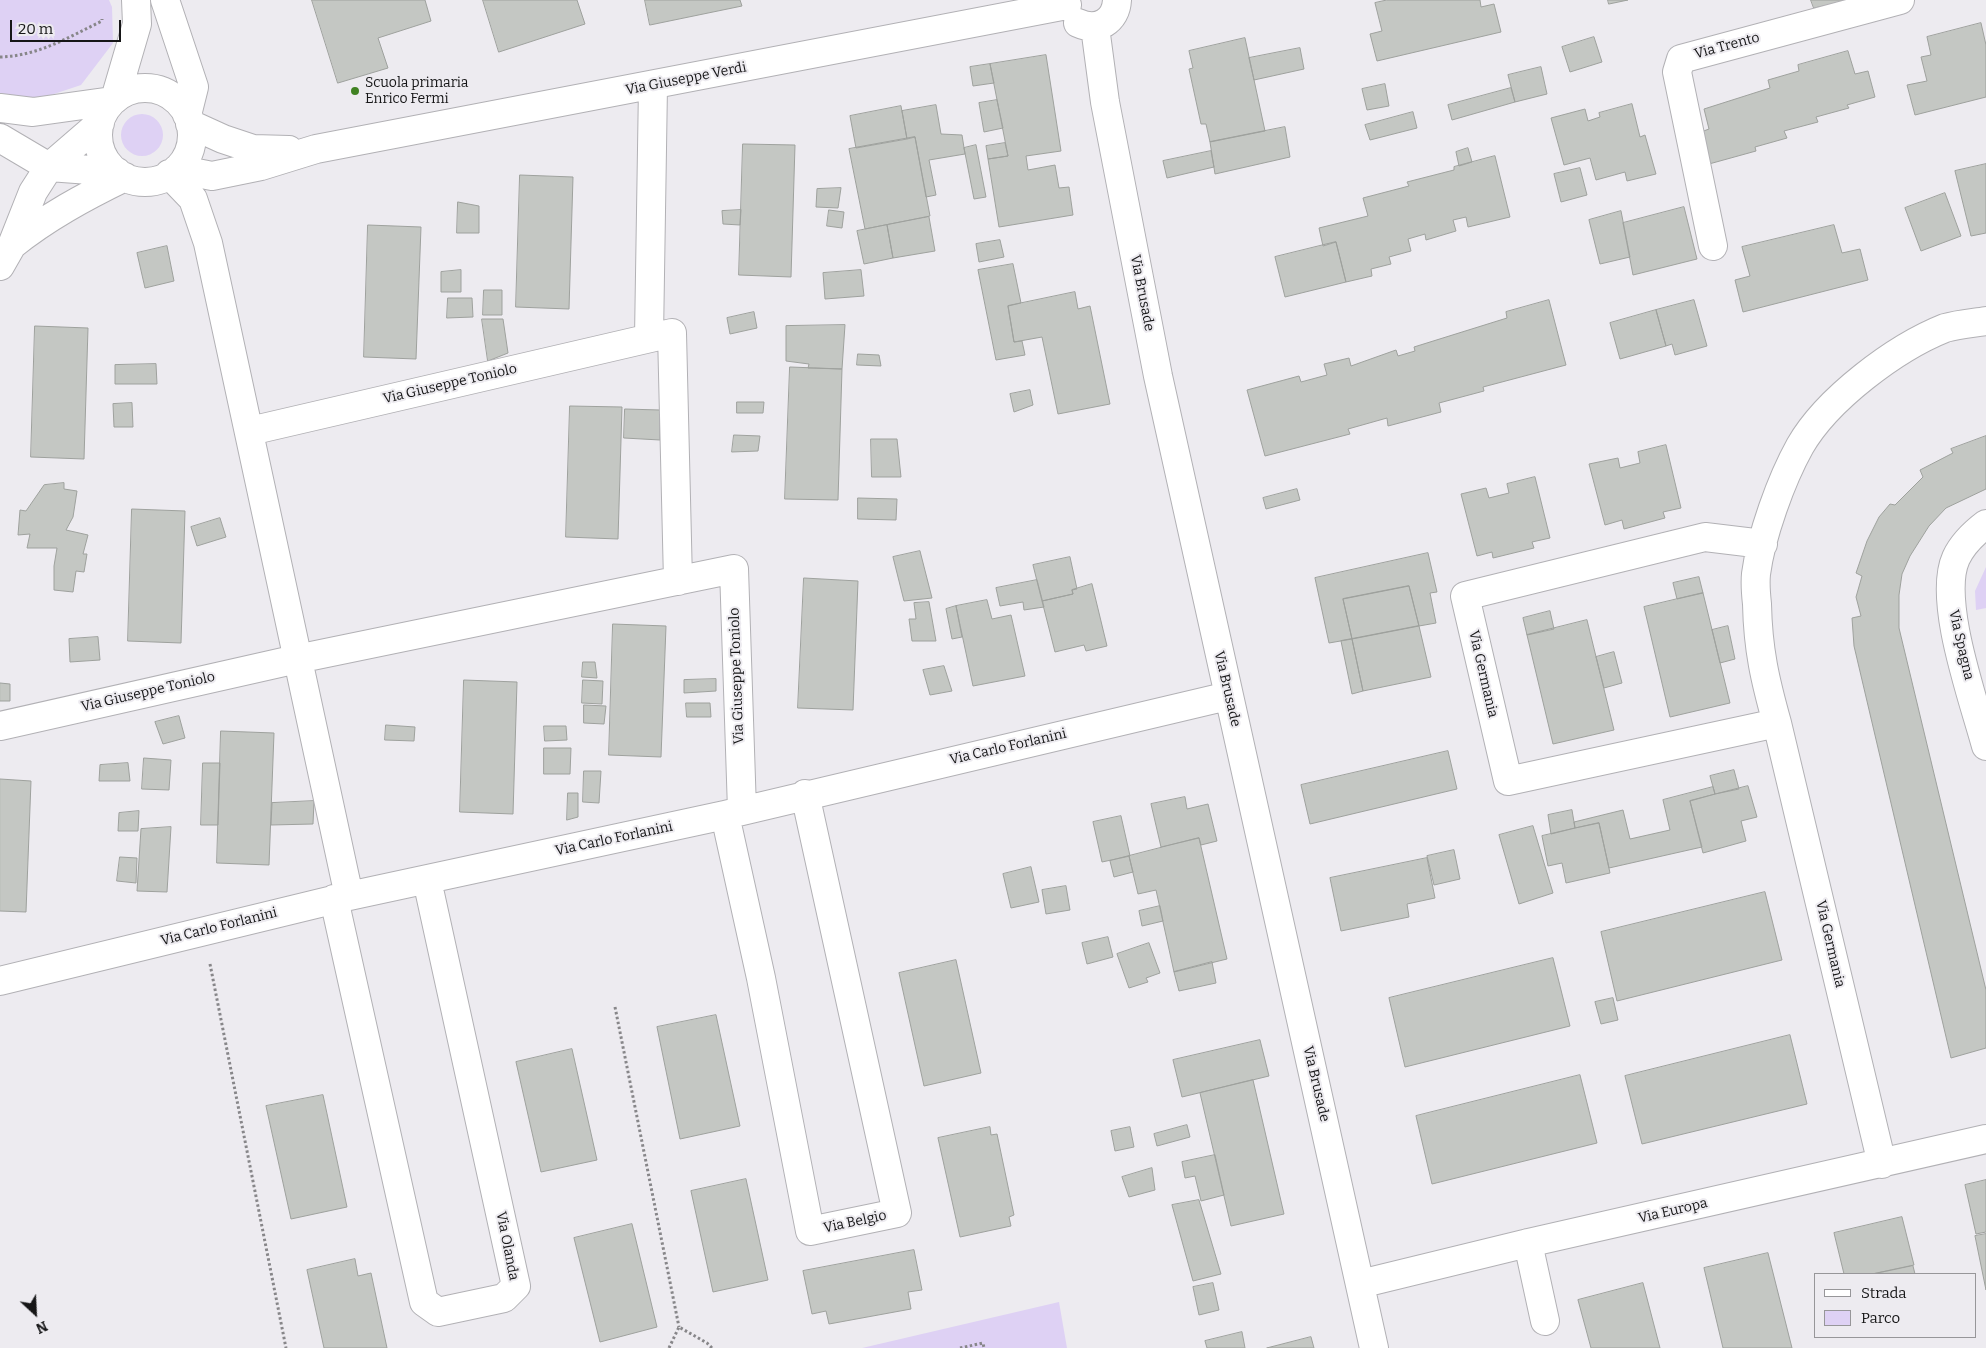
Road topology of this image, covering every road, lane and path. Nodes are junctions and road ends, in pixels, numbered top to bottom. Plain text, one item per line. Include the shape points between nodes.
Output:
1 (136, 0) edge
2 (165, 0) edge
3 (1117, 0) edge
4 (1900, 0) edge
5 (1067, 2) edge
6 (102, 14) dead end
7 (1095, 27) junction
8 (0, 57) edge
9 (653, 86) junction
10 (0, 108) edge
11 (109, 108) junction
12 (189, 120) junction
13 (0, 138) edge
14 (305, 151) junction
15 (49, 167) junction
16 (173, 172) junction
17 (121, 175) junction
18 (1713, 246) dead end
19 (6, 255) edge
20 (1986, 320) edge
21 (649, 337) junction
22 (250, 431) junction
23 (1986, 524) edge
24 (1763, 544) junction
25 (678, 581) junction
26 (297, 659) junction
27 (1228, 696) junction
28 (1778, 723) junction
29 (0, 726) edge
30 (1986, 746) edge
31 (806, 794) junction
32 (734, 812) junction
33 (427, 880) junction
34 (342, 898) junction
35 (203, 931) junction
36 (0, 980) edge
37 (615, 1007) dead end
38 (1986, 1139) edge
39 (1882, 1164) junction
40 (1528, 1243) junction
41 (1360, 1284) junction
42 (1545, 1321) dead end
43 (679, 1327) junction
44 (286, 1348) edge
45 (669, 1348) edge
46 (712, 1348) edge
47 (960, 1348) edge
48 (984, 1348) edge
49 (1374, 1348) edge

1 - 11 street via 137,24
2 - 12 street via 194,87
3 - 7 street via 1113,16 1108,22
4 - 18 street, Via Trento via 1681,59 1677,72
5 - 7 street, Via Giuseppe Verdi via 1071,17
5 - 9 street, Via Giuseppe Verdi
6 - 8 path via 102,21 52,45 22,56
7 - 27 street, Via Brusade via 1105,102 1158,376
9 - 14 street, Via Giuseppe Verdi
9 - 21 street
10 - 11 street via 33,112
11 - 12 street via 135,89 157,90 177,101
11 - 15 street
11 - 17 street via 98,139 102,153
12 - 14 street, Via Giuseppe Verdi via 223,139 253,149
12 - 16 street via 190,147
13 - 15 street
14 - 16 street, Via Giuseppe Verdi via 261,166 212,176
15 - 17 street
15 - 19 street via 24,212
16 - 17 street via 151,181
16 - 22 street via 193,199 208,243
17 - 19 street via 42,222
20 - 24 street, Via Germania via 1947,328 1918,341 1886,360 1835,402 1801,445 1770,515
21 - 22 street, Via Giuseppe Toniolo
21 - 25 street, Via Giuseppe Toniolo via 672,333
22 - 26 street
23 - 30 street, Via Spagna via 1971,537 1955,560 1951,614
24 - 28 street, Via Germania via 1756,575 1757,634 1761,664
24 - 28 street, Via Germania via 1705,537 1465,596 1508,781
25 - 26 street, Via Giuseppe Toniolo
25 - 32 street, Via Giuseppe Toniolo via 734,569
26 - 29 street, Via Giuseppe Toniolo
26 - 34 street
27 - 31 street, Via Carlo Forlanini
27 - 41 street, Via Brusade
28 - 39 street, Via Germania
31 - 32 street, Via Carlo Forlanini
31 - 32 street, Via Belgio via 897,1213 810,1231 761,978
32 - 33 street, Via Carlo Forlanini
33 - 34 street, Via Carlo Forlanini
33 - 34 street, Via Olanda via 516,1286 504,1298 438,1312 424,1302
34 - 35 street, Via Carlo Forlanini
35 - 36 street, Via Carlo Forlanini
35 - 44 path
37 - 43 path
38 - 39 street, Via Europa
39 - 40 street, Via Europa
40 - 41 street, Via Europa
40 - 42 street
41 - 49 street, Via Brusade
43 - 45 path
43 - 46 path
47 - 48 path via 983,1343

